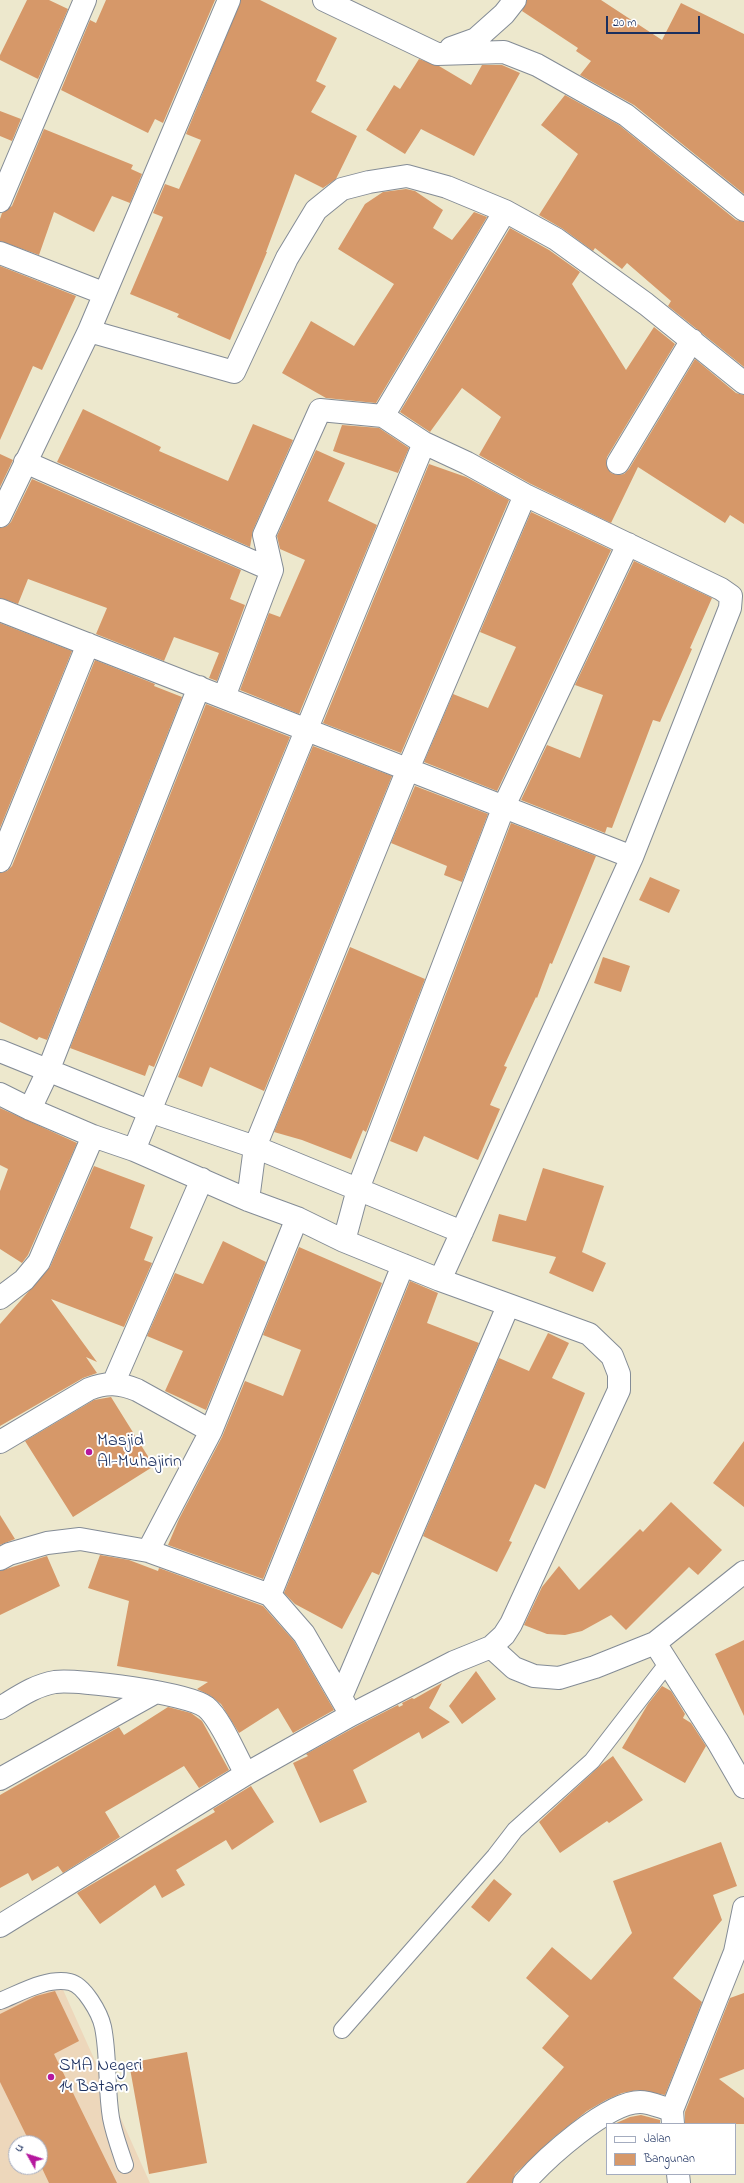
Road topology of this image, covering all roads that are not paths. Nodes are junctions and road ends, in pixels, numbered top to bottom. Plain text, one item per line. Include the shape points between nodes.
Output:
1 (85, 0) edge
2 (229, 0) edge
3 (324, 0) edge
4 (515, 0) edge
5 (437, 54) junction
6 (0, 201) edge
7 (505, 210) junction
8 (744, 210) edge
9 (0, 253) edge
10 (103, 293) junction
11 (89, 331) junction
12 (692, 340) junction
13 (744, 383) edge
14 (383, 416) junction
15 (424, 443) junction
16 (25, 462) junction
17 (618, 463) dead end
18 (525, 495) junction
19 (0, 516) edge
20 (628, 544) junction
21 (272, 570) junction
22 (0, 610) edge
23 (88, 644) junction
24 (199, 687) junction
25 (224, 697) junction
26 (307, 729) junction
27 (408, 769) junction
28 (504, 806) junction
29 (632, 857) junction
30 (0, 861) edge
31 (0, 1050) edge
32 (48, 1071) junction
33 (0, 1094) edge
34 (30, 1109) junction
35 (150, 1111) junction
36 (93, 1136) junction
37 (254, 1147) junction
38 (134, 1150) junction
39 (202, 1178) junction
40 (358, 1189) junction
41 (248, 1200) junction
42 (297, 1218) junction
43 (462, 1232) junction
44 (344, 1240) junction
45 (403, 1265) junction
46 (440, 1280) junction
47 (0, 1298) edge
48 (508, 1306) junction
49 (113, 1384) junction
50 (211, 1431) junction
51 (0, 1442) edge
52 (148, 1551) junction
53 (0, 1559) edge
54 (744, 1572) edge
55 (270, 1595) junction
56 (655, 1643) junction
57 (491, 1647) junction
58 (668, 1664) junction
59 (156, 1692) junction
60 (346, 1706) junction
61 (0, 1708) edge
62 (246, 1774) junction
63 (0, 1779) edge
64 (744, 1788) edge
65 (744, 1908) edge
66 (0, 1926) edge
67 (0, 2001) edge
68 (342, 2030) dead end
69 (673, 2117) edge
70 (124, 2165) dead end
71 (524, 2183) edge

1 - 6 street
2 - 10 street
3 - 5 street
4 - 5 street via 504,14 476,39
5 - 8 street via 504,52 537,65 626,115
7 - 11 street via 447,187 407,176 369,182 342,190 316,210 291,251 234,372
7 - 12 street via 556,239
7 - 14 street
9 - 10 street
10 - 11 street
11 - 16 street
12 - 13 street
12 - 17 street
14 - 15 street
14 - 21 street via 320,410 264,535
15 - 18 street
15 - 26 street
16 - 19 street
16 - 21 street
18 - 20 street
18 - 27 street
20 - 28 street
20 - 29 street via 731,596 730,608
21 - 25 street
22 - 23 street
23 - 24 street
23 - 30 street
24 - 25 street
24 - 32 street
25 - 26 street
26 - 27 street
26 - 35 street
27 - 28 street
27 - 37 street
28 - 29 street
28 - 40 street
29 - 43 street
31 - 32 street
32 - 34 street
32 - 35 street
33 - 34 street
34 - 36 street
35 - 37 street
35 - 38 street
36 - 38 street
36 - 47 street via 39,1262 24,1280
37 - 40 street
37 - 41 street
38 - 39 street
39 - 41 street
39 - 49 street
40 - 43 street
40 - 44 street
41 - 42 street
42 - 44 street
42 - 50 street
43 - 46 street
44 - 45 street
45 - 46 street
45 - 55 street
46 - 48 street
48 - 57 street via 589,1334 612,1356 619,1374 619,1390 511,1624
48 - 60 street
49 - 50 street via 137,1390
49 - 51 street via 89,1389
50 - 52 street
52 - 53 street via 80,1539 47,1543
52 - 55 street
54 - 56 street
55 - 60 street via 304,1634
56 - 57 street via 595,1668 559,1678 534,1676 514,1668
56 - 58 street
57 - 60 street
58 - 64 street
58 - 68 lane via 592,1762 515,1830
59 - 61 street via 54,1682 37,1687
59 - 62 street via 192,1699 207,1708 214,1715
59 - 63 street
60 - 62 street
62 - 66 street
65 - 69 street via 735,1952
67 - 70 lane via 38,1985 57,1982 69,1982 87,1994 103,2026 111,2119
69 - 71 street via 640,2102 612,2110 541,2163

